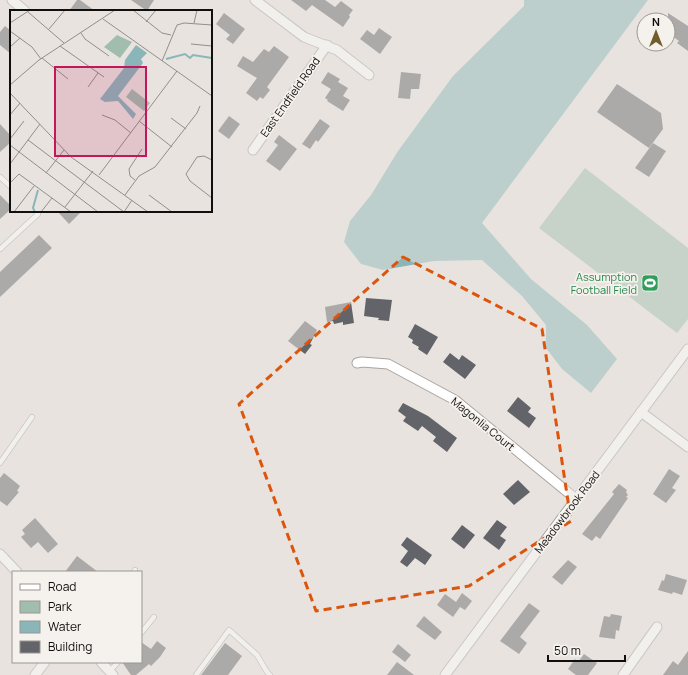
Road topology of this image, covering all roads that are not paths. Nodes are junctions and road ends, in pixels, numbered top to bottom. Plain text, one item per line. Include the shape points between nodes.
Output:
1 (12, 0) edge
2 (254, 0) edge
3 (24, 10) edge
4 (327, 45) junction
5 (369, 75) dead end
6 (253, 150) dead end
7 (0, 176) edge
8 (10, 186) edge
9 (37, 212) edge
10 (0, 249) edge
11 (688, 350) edge
12 (356, 364) dead end
13 (641, 412) junction
14 (32, 417) dead end
15 (688, 447) edge
16 (0, 463) edge
17 (576, 500) junction
18 (0, 554) edge
19 (16, 571) edge
20 (154, 617) dead end
21 (657, 627) dead end
22 (142, 632) edge
23 (44, 663) edge
24 (102, 663) edge
25 (117, 663) edge
26 (112, 673) edge
27 (35, 675) edge
28 (196, 675) edge
29 (270, 675) edge
30 (445, 675) edge
31 (623, 675) edge

1 - 3 street
2 - 4 street, East Endfield Road via 304,37
4 - 5 street, East Endfield Road
4 - 6 street, East Endfield Road
7 - 8 lane
9 - 10 lane via 38,214
11 - 13 street, Meadowbrook Road
12 - 17 street, Magonlia Court via 388,364 455,400
13 - 15 street
13 - 17 street, Meadowbrook Road
14 - 16 lane
17 - 30 street, Meadowbrook Road
18 - 19 street
20 - 22 lane
21 - 31 street
23 - 27 street
24 - 26 street
25 - 26 lane
28 - 29 lane via 229,630 257,655

